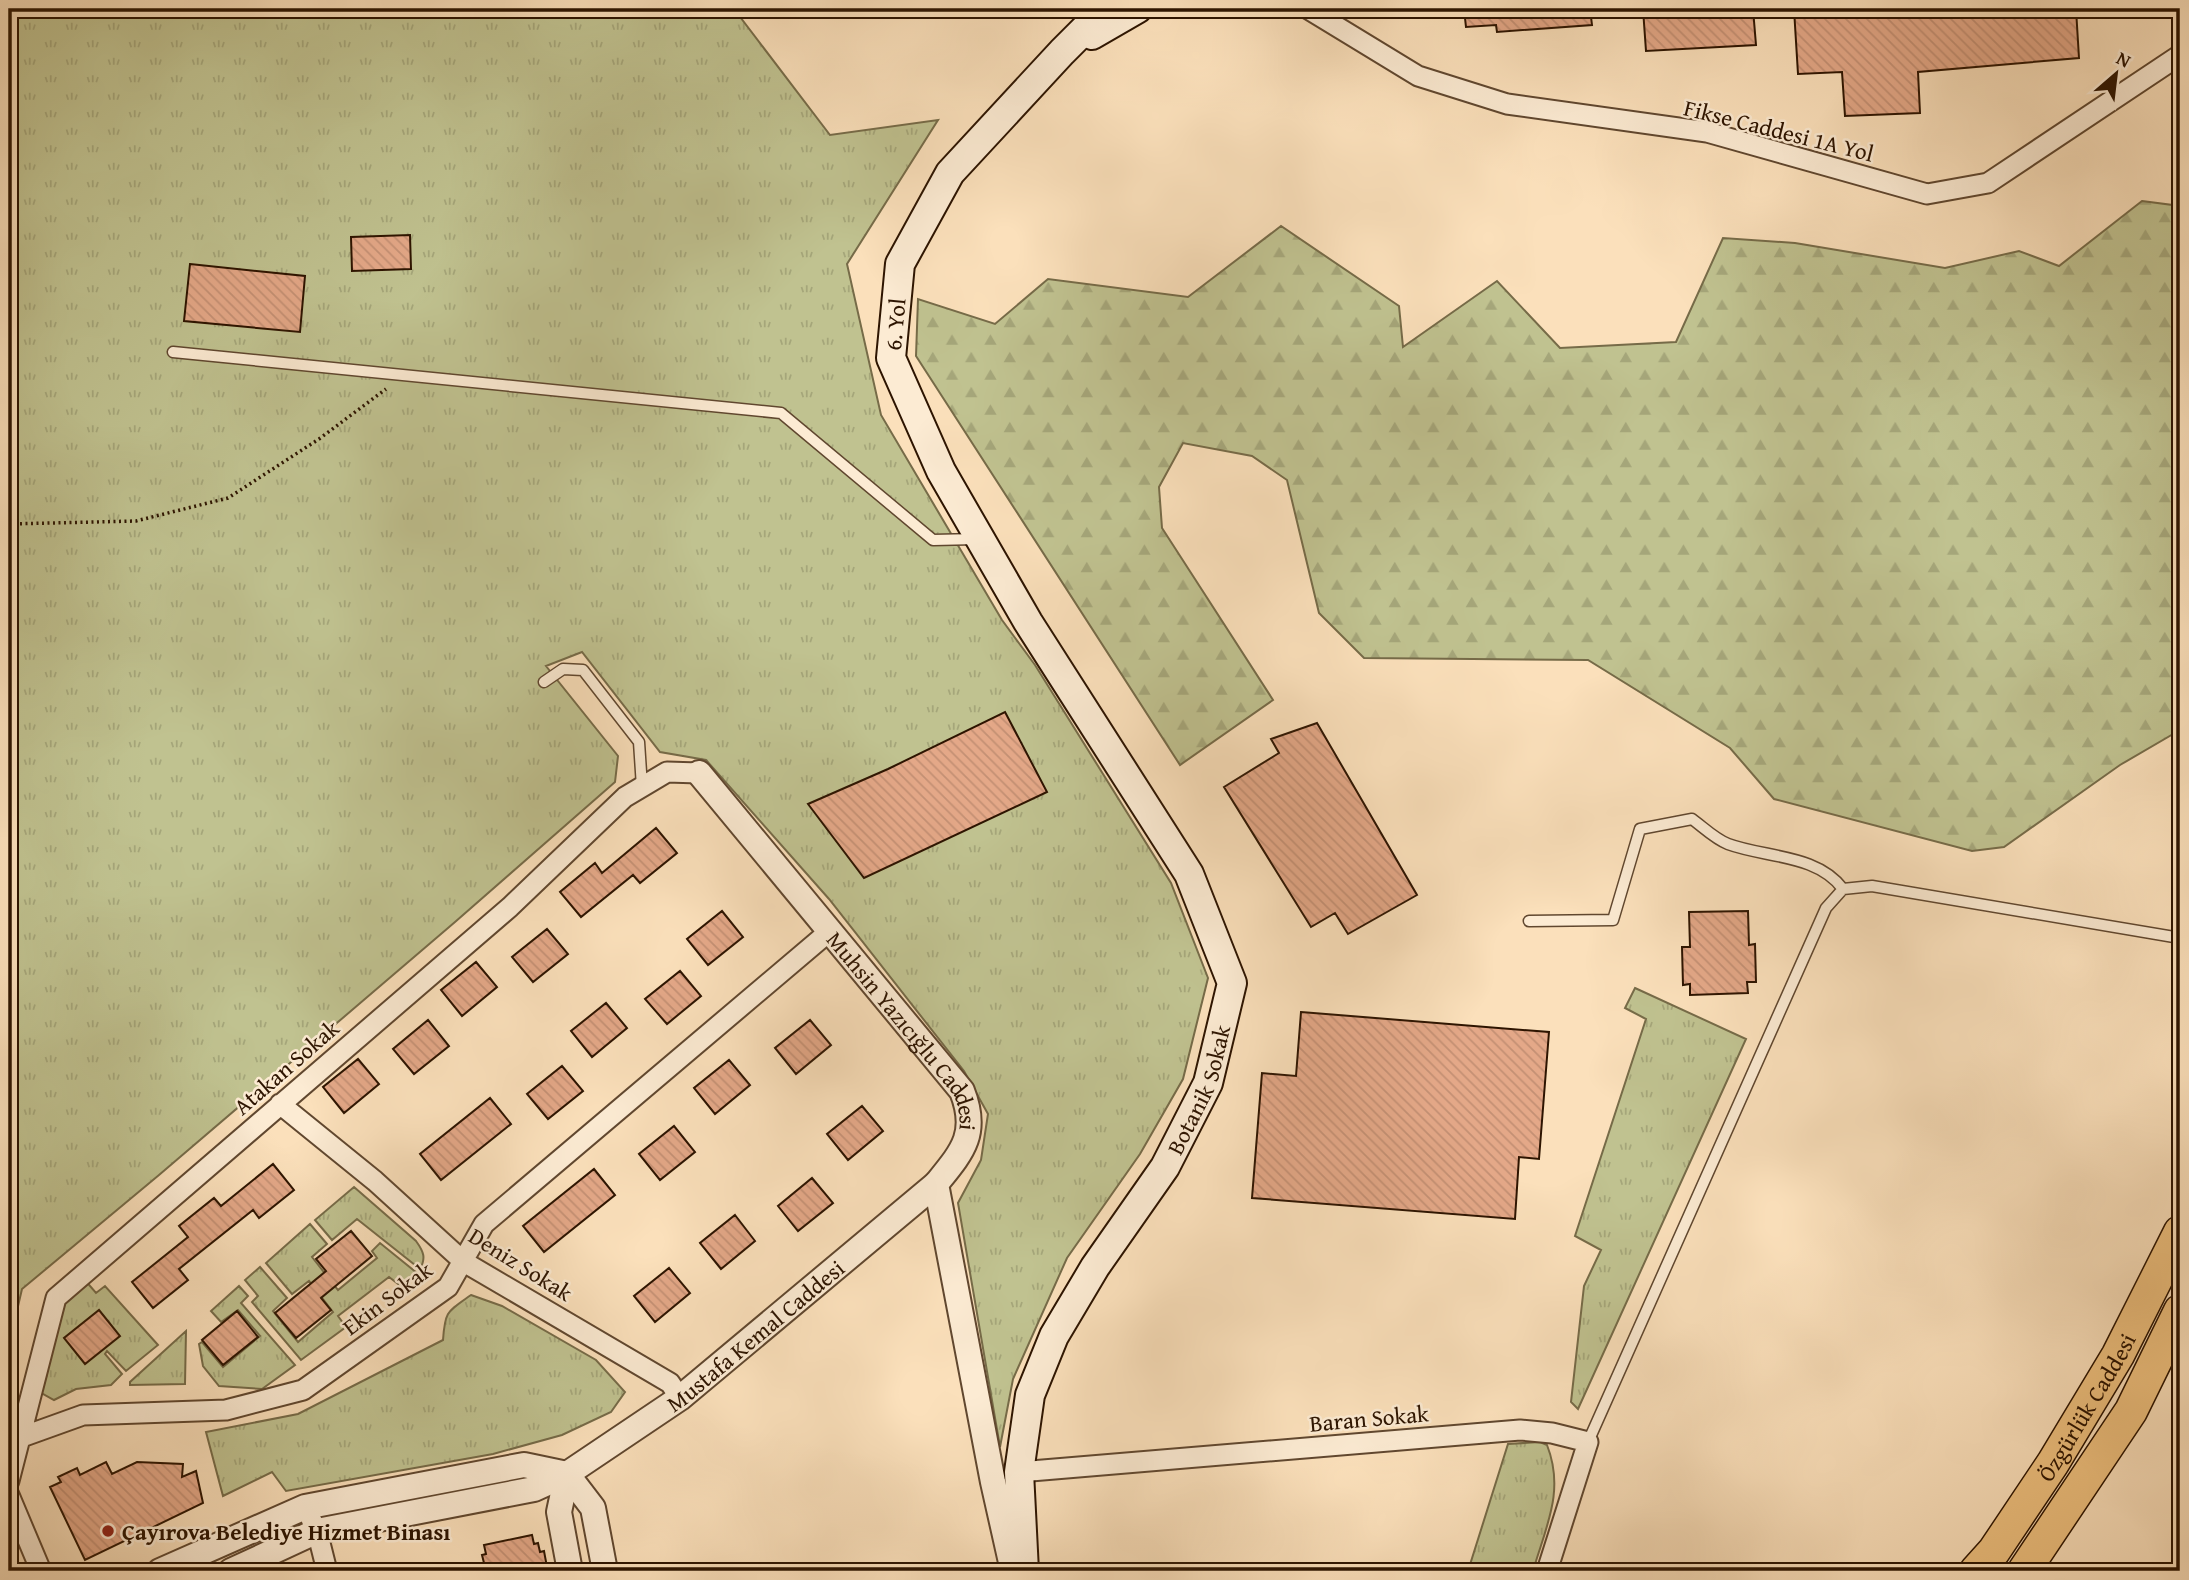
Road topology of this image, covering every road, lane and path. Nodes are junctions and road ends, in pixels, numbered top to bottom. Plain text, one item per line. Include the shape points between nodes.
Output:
1 (1105, 9) edge
2 (1137, 9) edge
3 (1308, 9) edge
4 (1062, 52) junction
5 (2180, 55) edge
6 (173, 352) dead end
7 (404, 375) junction
8 (9, 524) edge
9 (981, 539) junction
10 (1028, 622) joint
11 (544, 682) dead end
12 (699, 773) joint
13 (642, 787) junction
14 (1843, 889) junction
15 (1529, 921) dead end
16 (831, 930) junction
17 (2180, 938) edge
18 (280, 1104) junction
19 (936, 1184) junction
20 (2180, 1233) edge
21 (464, 1262) junction
22 (2180, 1311) edge
23 (680, 1398) junction
24 (19, 1438) junction
25 (1588, 1442) junction
26 (1019, 1472) junction
27 (567, 1474) junction
28 (9, 1481) edge
29 (9, 1495) edge
30 (305, 1507) junction
31 (317, 1531) junction
32 (41, 1571) edge
33 (160, 1571) edge
34 (231, 1571) edge
35 (327, 1571) edge
36 (570, 1571) edge
37 (605, 1571) edge
38 (1013, 1571) edge
39 (1024, 1571) edge
40 (1547, 1571) edge
41 (1976, 1571) edge
42 (2024, 1571) edge

1 - 4 main road, 6. Yol
2 - 4 main road
3 - 5 street, Fikse Caddesi 1A Yol via 1418,76 1507,104 1707,132 1927,194 1988,183
4 - 9 main road, 6. Yol via 950,173 900,264 891,358 942,471
6 - 7 lane
7 - 8 path via 319,439 228,498 136,522
7 - 9 lane via 781,413 933,540
9 - 10 main road, 6. Yol
10 - 26 main road, Botanik Sokak via 1189,874 1232,983 1208,1083 1164,1167 1095,1266 1054,1336 1030,1395
11 - 13 lane via 563,669 583,670 639,742
12 - 13 street, Atakan Sokak via 667,772
12 - 16 street, Muhsin Yazıcığlu Caddesi
13 - 18 street, Atakan Sokak via 625,797 510,907
14 - 15 lane via 1835,878 1812,865 1727,843 1692,820 1640,829 1613,920
14 - 17 lane via 1872,886
14 - 25 lane via 1826,908
16 - 19 street, Muhsin Yazıcığlu Caddesi via 962,1091 969,1108 969,1133
16 - 21 street, Ekin Sokak via 484,1224
18 - 21 street, Deniz Sokak
18 - 24 street, Atakan Sokak via 56,1298
19 - 23 street, Mustafa Kemal Caddesi
19 - 38 street
20 - 41 main road, Özgürlük Caddesi via 2118,1355 2053,1463
21 - 23 street, Deniz Sokak via 670,1383
21 - 24 street, Ekin Sokak via 447,1287 303,1390 226,1410 83,1415
22 - 42 main road, Özgürlük Caddesi via 2130,1411
23 - 27 street, Mustafa Kemal Caddesi
24 - 28 street, Atakan Sokak
25 - 26 street, Baran Sokak via 1520,1430
25 - 40 street
26 - 39 main road, Botanik Sokak
27 - 30 street via 524,1465
27 - 31 street, Mustafa Kemal Caddesi via 534,1489
27 - 36 street via 559,1512
27 - 37 street via 593,1508
29 - 32 street
30 - 31 street
30 - 33 street
31 - 34 street, Mustafa Kemal Caddesi
31 - 35 street

